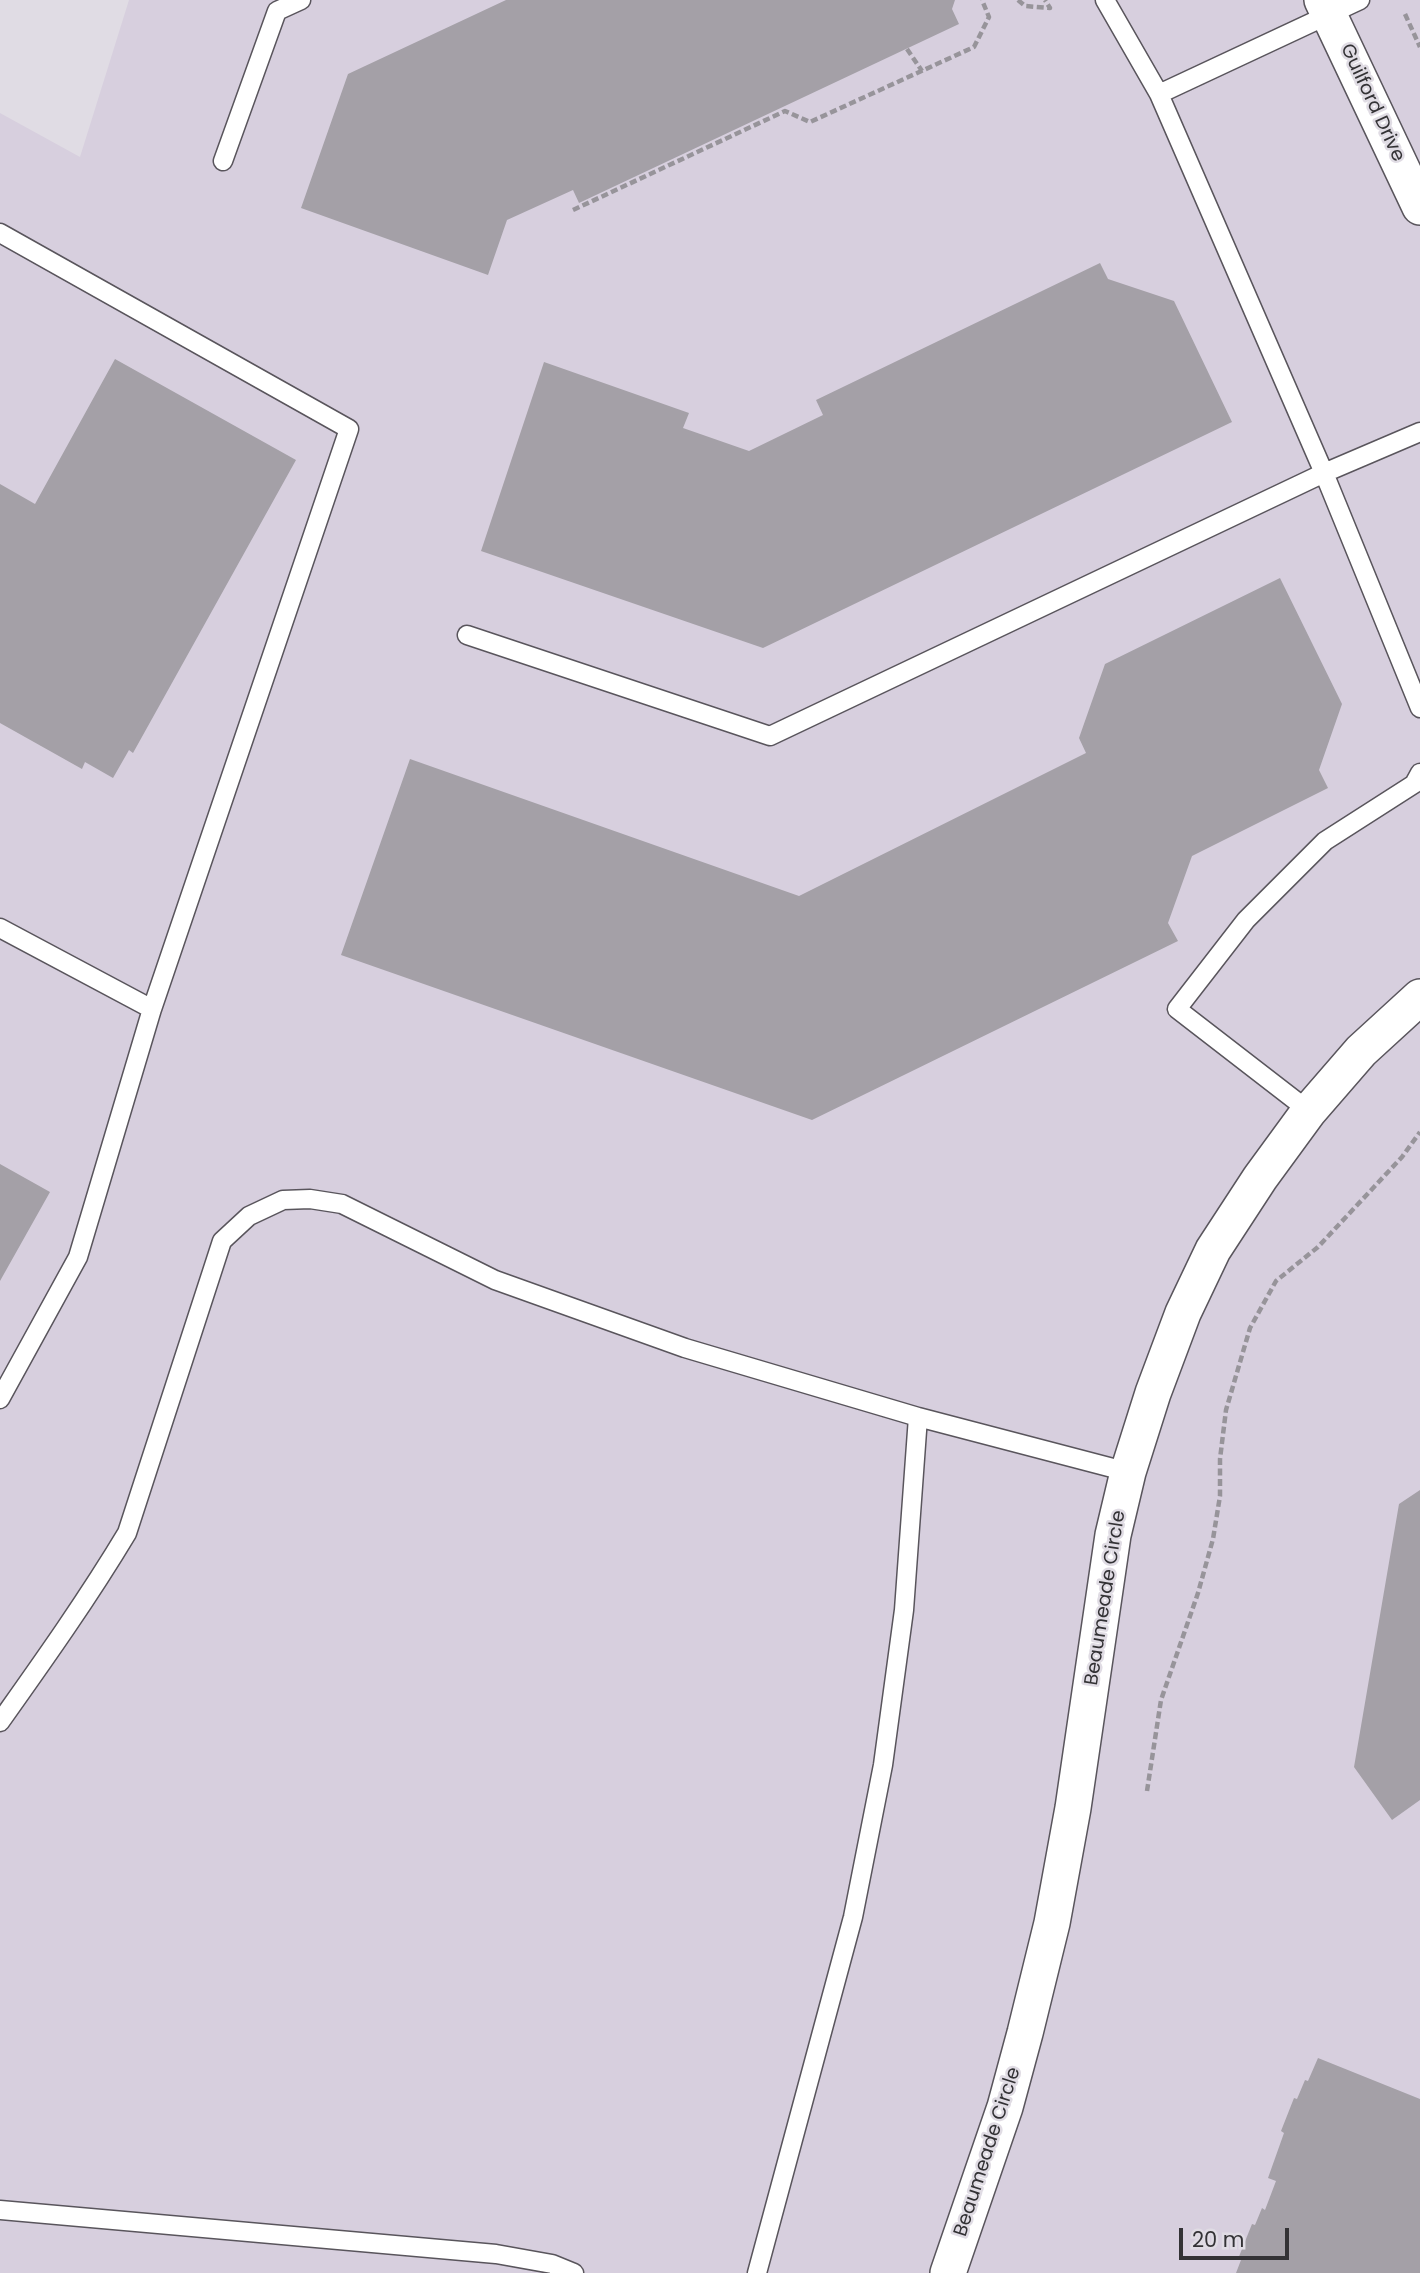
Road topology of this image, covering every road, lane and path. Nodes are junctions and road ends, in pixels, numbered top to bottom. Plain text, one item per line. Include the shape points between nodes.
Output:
1 (301, 0) edge
2 (982, 0) edge
3 (1018, 0) edge
4 (1045, 0) edge
5 (1105, 0) edge
6 (1337, 5) edge
7 (1405, 13) dead end
8 (1420, 47) edge
9 (907, 49) dead end
10 (922, 71) junction
11 (1159, 94) junction
12 (223, 161) dead end
13 (1420, 207) edge
14 (573, 210) dead end
15 (0, 233) edge
16 (1420, 432) edge
17 (1324, 473) junction
18 (467, 635) dead end
19 (1420, 708) edge
20 (1420, 773) edge
21 (0, 928) edge
22 (1420, 998) edge
23 (152, 1009) junction
24 (1309, 1111) junction
25 (1420, 1132) edge
26 (0, 1399) edge
27 (918, 1418) junction
28 (1128, 1472) junction
29 (0, 1722) edge
30 (1147, 1791) dead end
31 (0, 2210) edge
32 (574, 2273) edge
33 (757, 2273) edge
34 (948, 2273) edge

1 - 12 lane via 276,10
2 - 10 path via 989,17 974,47
3 - 4 path via 1025,6 1050,8
5 - 11 lane
6 - 11 lane
6 - 13 street, Guilford Drive
7 - 8 path
9 - 10 path
10 - 14 path via 810,122 785,111
11 - 17 lane
15 - 23 lane via 349,429
16 - 17 lane
17 - 18 lane via 770,736
17 - 19 lane
20 - 24 lane via 1414,783 1325,841 1246,920 1177,1009
21 - 23 lane
22 - 24 street, Beaumeade Circle via 1361,1051
23 - 26 lane via 78,1256
24 - 28 street, Beaumeade Circle via 1213,1250 1183,1313
25 - 30 path via 1318,1247 1276,1281 1250,1328 1226,1410 1213,1539 1161,1700
27 - 28 lane
27 - 29 lane via 685,1348 495,1280 342,1204 283,1200 248,1216 222,1241 127,1533
27 - 33 lane via 904,1610 883,1765 853,1917
28 - 34 street, Beaumeade Circle via 1113,1535 1052,1923 1004,2107
31 - 32 lane via 496,2254 552,2264

